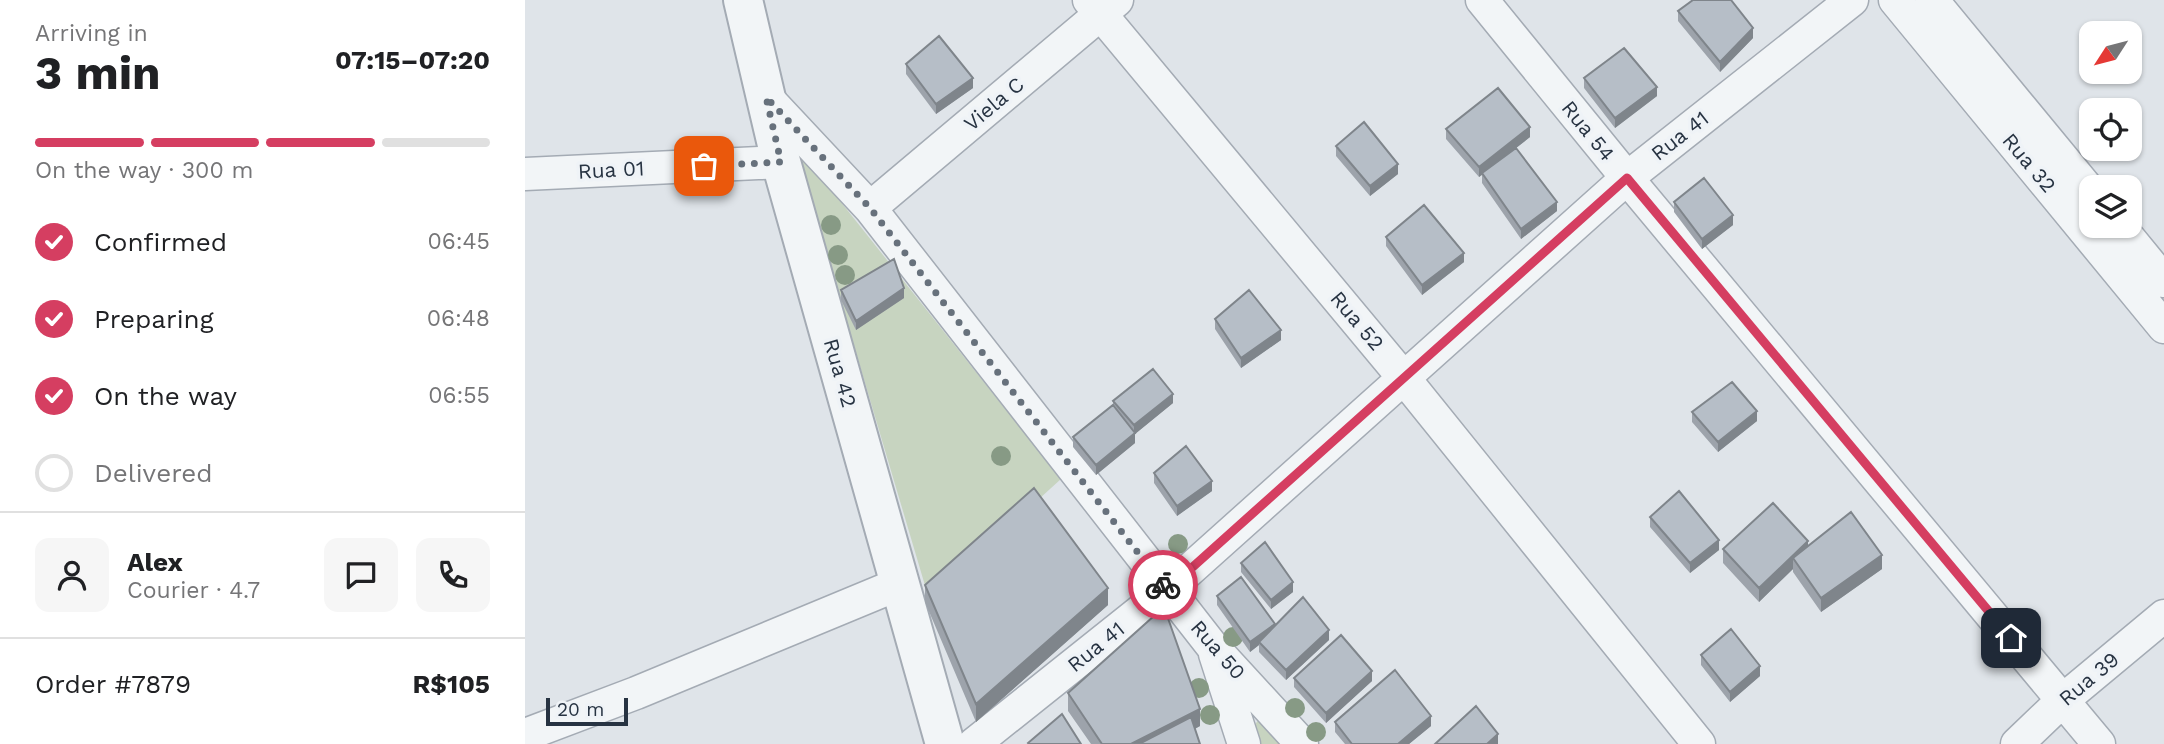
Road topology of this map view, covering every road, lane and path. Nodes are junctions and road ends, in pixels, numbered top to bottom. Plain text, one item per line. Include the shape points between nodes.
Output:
1 (743, 0) edge
2 (1482, 0) edge
3 (1852, 0) edge
4 (1895, 0) edge
5 (1932, 0) edge
6 (1103, 4) edge
7 (766, 97) junction
8 (781, 162) junction
9 (525, 174) edge
10 (1627, 178) junction
11 (2079, 178) edge
12 (870, 208) junction
13 (2129, 238) edge
14 (2164, 281) edge
15 (2164, 327) edge
16 (1403, 377) junction
17 (899, 584) junction
18 (1167, 590) junction
19 (2164, 616) edge
20 (1212, 646) junction
21 (2063, 700) junction
22 (1285, 732) edge
23 (525, 735) edge
24 (944, 744) edge
25 (974, 744) edge
26 (1244, 744) edge
27 (1302, 744) edge
28 (1699, 744) edge
29 (2017, 744) edge
30 (2099, 744) edge

1 - 7 street, Rua 42
2 - 10 street, Rua 54
3 - 10 street, Rua 41
4 - 15 street, Rua 32
5 - 11 street, Rua 32
6 - 12 street, Viela C
6 - 16 street, Rua 52
7 - 8 street, Rua 42
7 - 12 street, Rua 50
8 - 9 street, Rua 01
8 - 17 street, Rua 42
10 - 16 street, Rua 41
10 - 21 street, Rua 54
12 - 18 street, Rua 50
13 - 14 street
16 - 18 street, Rua 41
16 - 28 street, Rua 52
17 - 23 street
17 - 24 street, Rua 42
18 - 20 street, Rua 50
18 - 25 street, Rua 41
19 - 21 street, Rua 39
20 - 22 street, Rua 50
20 - 26 street
21 - 29 street, Rua 39
21 - 30 street, Rua 54
22 - 27 street, Rua 50

